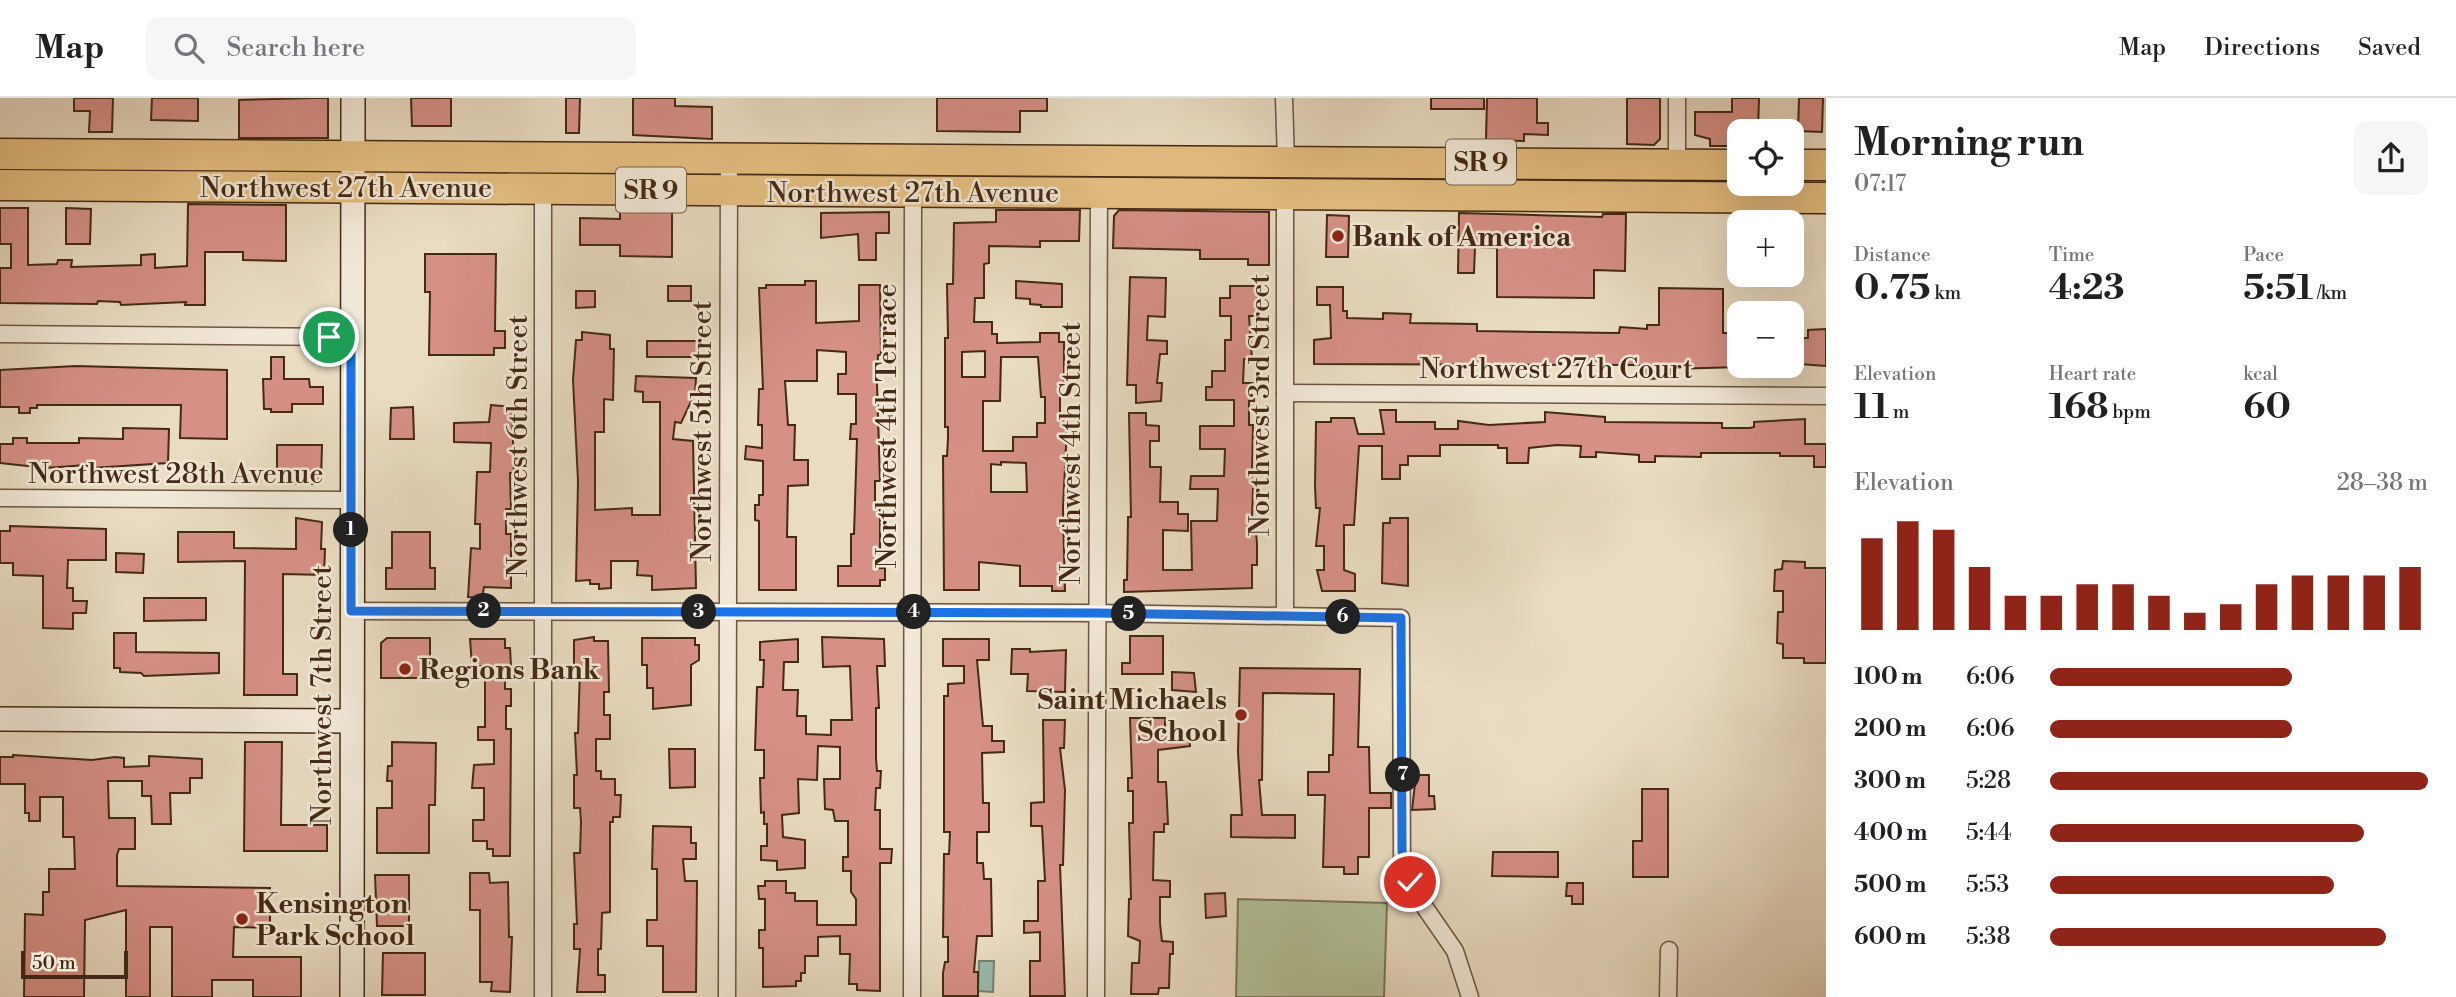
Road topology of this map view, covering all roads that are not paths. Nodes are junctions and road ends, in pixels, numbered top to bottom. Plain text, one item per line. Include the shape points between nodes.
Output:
1 (353, 98) edge
2 (1284, 98) edge
3 (1677, 98) edge
4 (0, 154) edge
5 (353, 157) junction
6 (729, 159) junction
7 (1105, 161) junction
8 (1286, 161) junction
9 (1415, 161) junction
10 (1677, 165) junction
11 (1727, 165) edge
12 (1804, 165) edge
13 (1826, 165) edge
14 (0, 185) edge
15 (353, 187) junction
16 (543, 189) junction
17 (728, 190) junction
18 (912, 191) junction
19 (1097, 193) junction
20 (1168, 194) junction
21 (1286, 195) junction
22 (1646, 197) junction
23 (1699, 198) junction
24 (1826, 198) edge
25 (0, 334) edge
26 (351, 337) junction
27 (1285, 393) junction
28 (1826, 396) edge
29 (0, 498) edge
30 (352, 500) junction
31 (351, 611) junction
32 (544, 611) junction
33 (913, 612) junction
34 (727, 613) junction
35 (1097, 613) junction
36 (1285, 616) junction
37 (0, 719) edge
38 (351, 721) junction
39 (1669, 950) dead end
40 (352, 997) edge
41 (543, 997) edge
42 (727, 997) edge
43 (912, 997) edge
44 (1096, 997) edge
45 (1470, 997) edge
46 (1668, 997) edge

1 - 5 main road, Northwest 7th Street
2 - 8 street
3 - 10 street
4 - 5 highway, Northwest 27th Avenue / SR 9
5 - 6 highway, Northwest 27th Avenue / SR 9
5 - 15 main road, Northwest 7th Street
6 - 7 highway, Northwest 27th Avenue / SR 9
6 - 17 street, Northwest 5th Street
7 - 8 highway, Northwest 27th Avenue / SR 9
7 - 19 street, Northwest 4th Street
8 - 9 highway, Northwest 27th Avenue / SR 9
8 - 20 highway via 1281,170 1265,179 1199,181
9 - 10 highway, Northwest 27th Avenue / SR 9
9 - 21 highway via 1409,170 1399,173 1305,176
10 - 11 highway, Northwest 27th Avenue / SR 9
10 - 22 highway
10 - 23 highway
12 - 13 highway
14 - 15 highway, Northwest 27th Avenue / SR 9
15 - 16 highway, Northwest 27th Avenue / SR 9
15 - 26 main road, Northwest 7th Street
16 - 17 highway, Northwest 27th Avenue / SR 9
16 - 32 street, Northwest 6th Street
17 - 18 highway, Northwest 27th Avenue / SR 9
17 - 34 street, Northwest 5th Street
18 - 19 highway, Northwest 27th Avenue / SR 9
18 - 33 street, Northwest 4th Terrace
19 - 20 highway, Northwest 27th Avenue / SR 9
19 - 35 street, Northwest 4th Street
20 - 21 highway, Northwest 27th Avenue / SR 9
21 - 22 highway, Northwest 27th Avenue / SR 9
21 - 27 street, Northwest 3rd Street
22 - 23 highway, Northwest 27th Avenue / SR 9
23 - 24 highway, Northwest 27th Avenue / SR 9
25 - 26 street
26 - 30 main road, Northwest 7th Street
27 - 28 street, Northwest 27th Court
27 - 36 street, Northwest 3rd Street
29 - 30 street, Northwest 28th Avenue
30 - 31 main road, Northwest 7th Street
31 - 32 street
31 - 38 main road, Northwest 7th Street
32 - 34 street
32 - 41 street, Northwest 6th Street
33 - 34 street
33 - 35 street
33 - 43 street, Northwest 4th Terrace
34 - 42 street, Northwest 5th Street
35 - 36 street
35 - 44 street, Northwest 4th Street
36 - 45 street via 1401,618 1402,861 1415,893 1455,951
37 - 38 main road
38 - 40 main road, Northwest 7th Street
39 - 46 street

